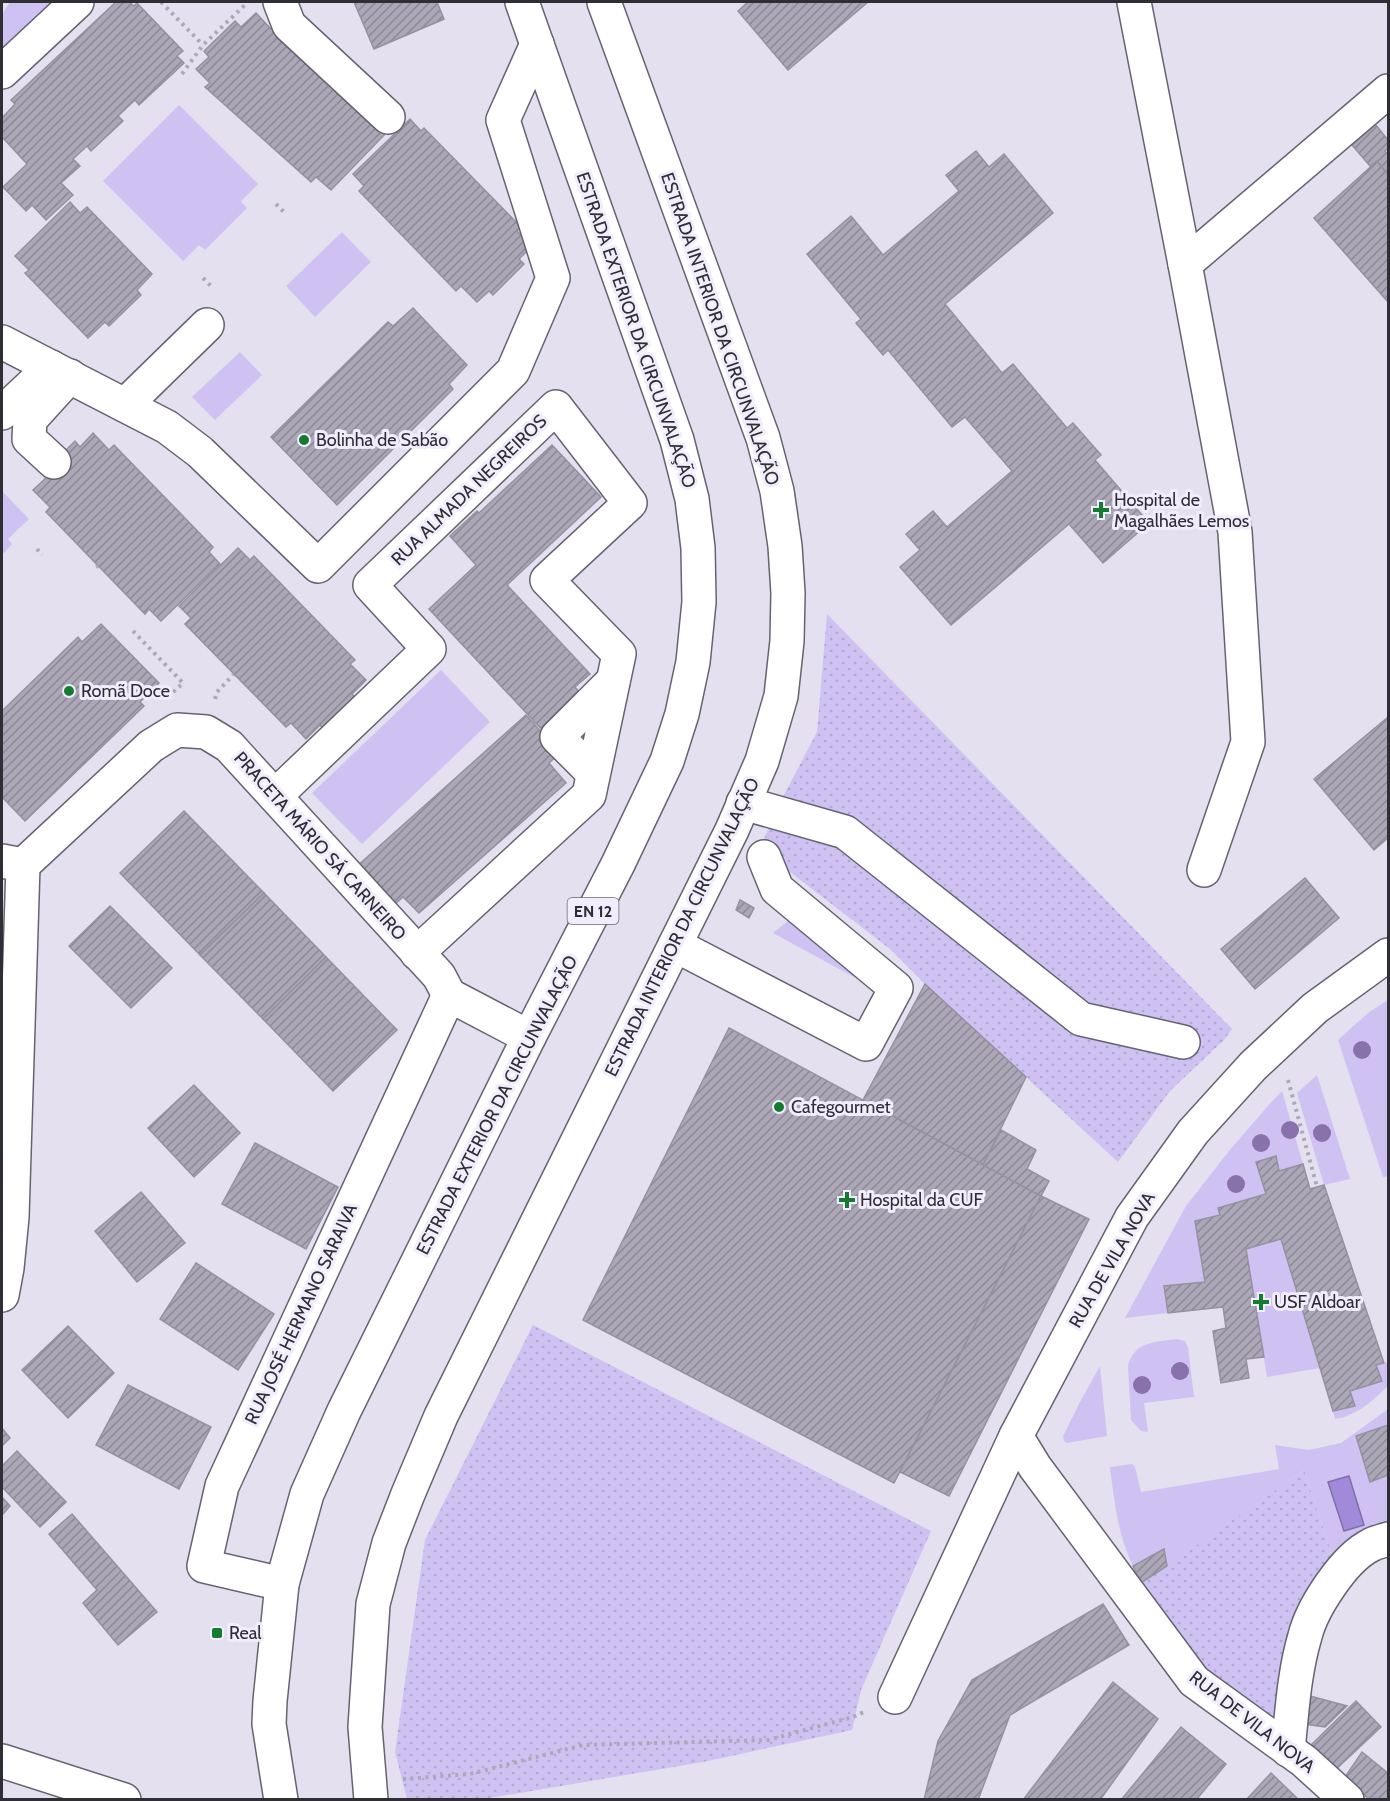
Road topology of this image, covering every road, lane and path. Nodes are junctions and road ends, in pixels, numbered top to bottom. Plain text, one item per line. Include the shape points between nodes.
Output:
1 (77, 2) edge
2 (160, 2) edge
3 (249, 2) edge
4 (280, 2) edge
5 (522, 2) edge
6 (604, 2) edge
7 (1134, 2) edge
8 (537, 44) junction
9 (203, 45) junction
10 (2, 72) edge
11 (182, 74) dead end
12 (1389, 91) edge
13 (388, 117) dead end
14 (276, 204) dead end
15 (285, 213) dead end
16 (1185, 264) junction
17 (203, 278) dead end
18 (211, 286) dead end
19 (207, 325) dead end
20 (2, 342) edge
21 (61, 371) junction
22 (125, 405) junction
23 (2, 413) edge
24 (54, 462) dead end
25 (37, 549) dead end
26 (42, 555) dead end
27 (133, 632) dead end
28 (234, 674) dead end
29 (613, 681) junction
30 (217, 692) dead end
31 (177, 730) junction
32 (593, 773) junction
33 (275, 796) junction
34 (744, 804) junction
35 (764, 857) dead end
36 (12, 863) edge
37 (1203, 870) dead end
38 (675, 945) junction
39 (417, 953) junction
40 (1389, 955) edge
41 (449, 995) junction
42 (529, 1037) junction
43 (1183, 1042) dead end
44 (1279, 1042) junction
45 (1317, 1187) dead end
46 (2, 1295) edge
47 (1016, 1436) junction
48 (1389, 1539) edge
49 (282, 1584) junction
50 (896, 1697) joint
51 (1288, 1750) junction
52 (2, 1761) edge
53 (376, 1790) edge
54 (124, 1800) edge
55 (281, 1800) edge
56 (1347, 1800) edge

1 - 10 street
2 - 9 path
3 - 9 path
4 - 13 street via 289,26
5 - 8 street, ESTRADA EXTERIOR DA CIRCUNVALAÇÃO / EN 12
6 - 34 street, ESTRADA INTERIOR DA CIRCUNVALAÇÃO via 763,438 777,491 789,593 787,641 781,696 762,761
7 - 16 street
8 - 22 street via 503,120 553,278 513,371 318,566 200,452
8 - 42 street, ESTRADA EXTERIOR DA CIRCUNVALAÇÃO / EN 12 via 677,440 693,499 699,602 693,662 667,761
9 - 11 path
12 - 16 street
14 - 15 path
16 - 37 street via 1235,532 1248,742
17 - 18 path
19 - 22 street
20 - 21 street
21 - 22 street
21 - 23 street
21 - 24 street via 30,420 29,439
25 - 26 path
27 - 31 path via 183,683 155,708
28 - 30 path
29 - 32 street, RUA ALMADA NEGREIROS
29 - 32 street via 557,737
29 - 33 street, RUA ALMADA NEGREIROS via 619,654 547,580 630,503 556,407 370,585 429,649
31 - 33 street, PRACETA MÁRIO SÁ CARNEIRO via 206,732 229,746
31 - 36 street via 151,746
32 - 39 street, RUA ALMADA NEGREIROS via 588,795
33 - 39 street, PRACETA MÁRIO SÁ CARNEIRO
34 - 38 street, ESTRADA INTERIOR DA CIRCUNVALAÇÃO
34 - 43 street via 845,832 1081,1018
35 - 38 street via 777,889 896,988 866,1044
36 - 46 street via 12,1217
38 - 53 street, ESTRADA INTERIOR DA CIRCUNVALAÇÃO via 441,1416 393,1533 373,1604 365,1727
39 - 41 street, PRACETA MÁRIO SÁ CARNEIRO via 439,976
40 - 44 street, RUA DE VILA NOVA via 1315,1008
41 - 42 street
41 - 49 street, RUA JOSÉ HERMANO SARAIVA via 222,1486 204,1566
42 - 49 street, ESTRADA EXTERIOR DA CIRCUNVALAÇÃO / EN 12 via 344,1411 308,1494
44 - 45 path
44 - 47 street, RUA DE VILA NOVA via 1193,1132 1132,1217
47 - 50 street, RUA DE VILA NOVA
47 - 51 street, RUA DE VILA NOVA via 1194,1681
48 - 51 street via 1370,1545 1350,1560 1326,1591 1305,1635
49 - 55 street, ESTRADA EXTERIOR DA CIRCUNVALAÇÃO / EN 12 via 269,1724
50 - 53 path via 853,1717 768,1740 583,1745 470,1774
51 - 56 street, RUA DE VILA NOVA
52 - 54 street

